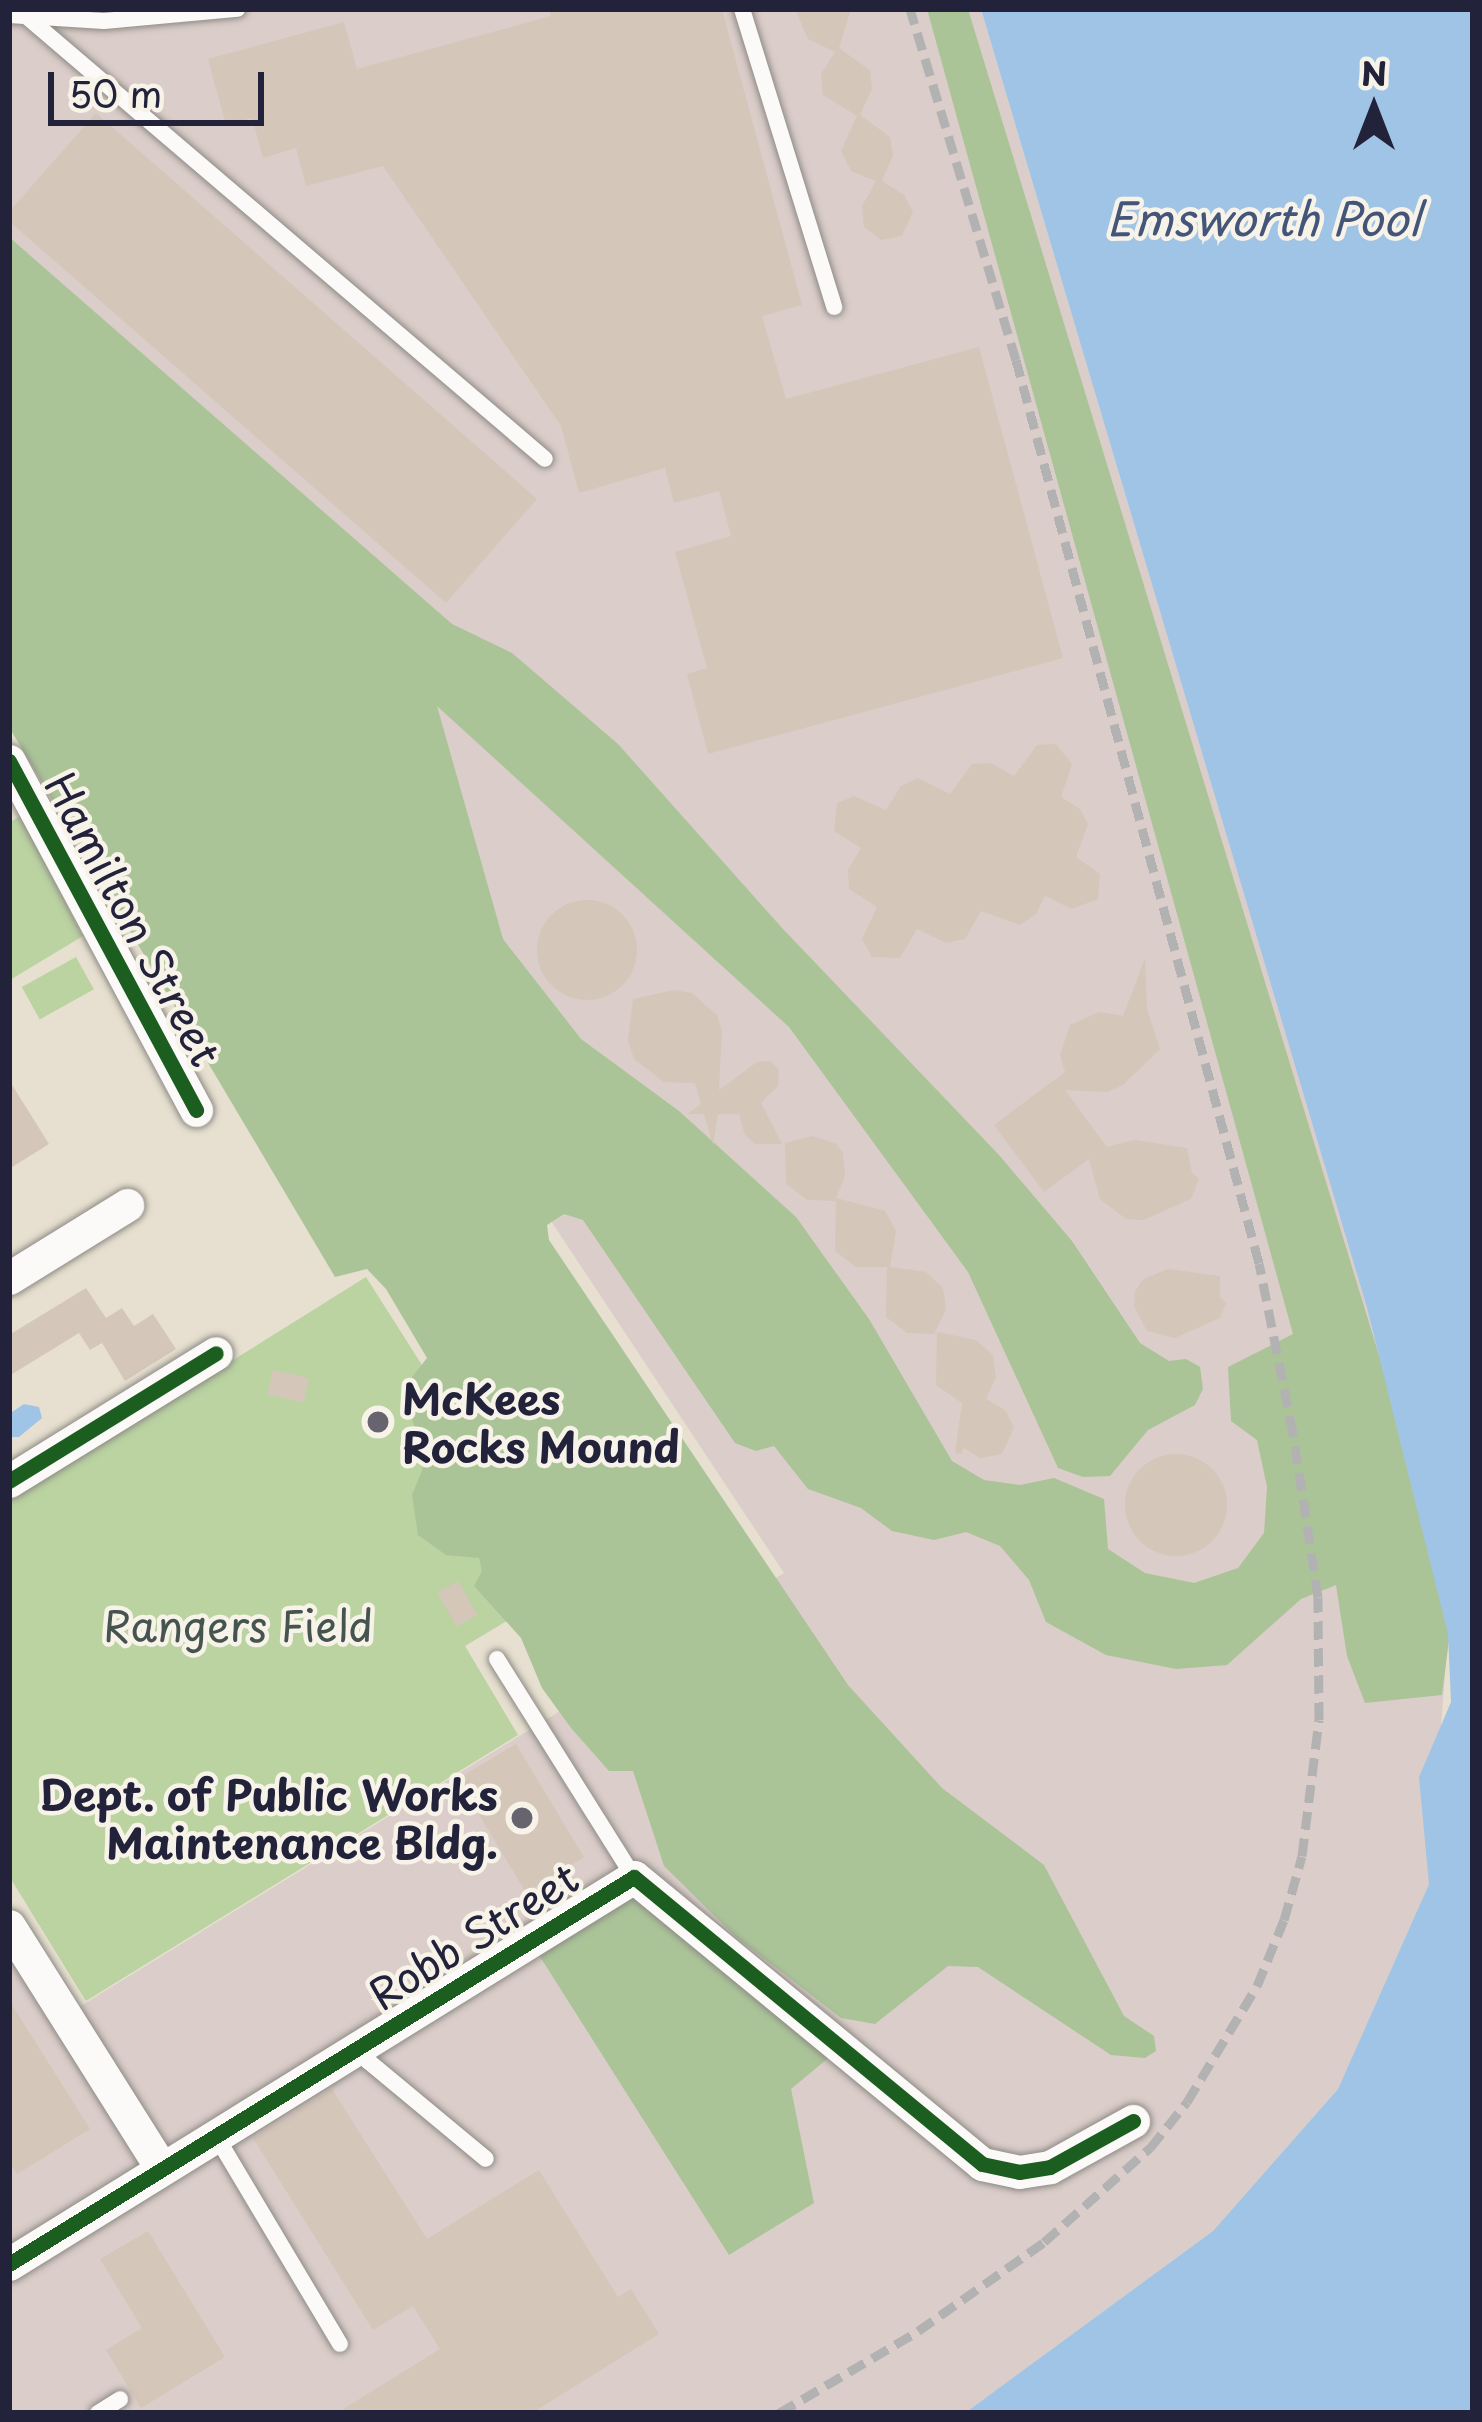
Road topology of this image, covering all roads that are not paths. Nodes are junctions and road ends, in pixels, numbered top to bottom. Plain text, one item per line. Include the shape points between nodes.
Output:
1 (237, 9) edge
2 (742, 9) edge
3 (17, 15) edge
4 (833, 307) dead end
5 (545, 459) dead end
6 (9, 761) edge
7 (196, 1110) dead end
8 (127, 1205) dead end
9 (9, 1278) edge
10 (216, 1353) dead end
11 (9, 1481) edge
12 (496, 1659) dead end
13 (634, 1877) junction
14 (9, 1926) edge
15 (361, 2046) junction
16 (1133, 2121) dead end
17 (216, 2136) junction
18 (486, 2159) dead end
19 (161, 2169) junction
20 (9, 2264) edge
21 (340, 2344) dead end
22 (120, 2399) dead end
23 (98, 2413) edge

1 - 3 lane via 104,21
2 - 4 lane
3 - 5 lane
6 - 7 street, Hamilton Street
8 - 9 street
10 - 11 street
12 - 13 lane
13 - 15 street, Robb Street
13 - 16 street, Robb Street via 998,2171 1050,2167
14 - 19 street
15 - 17 street, Robb Street
15 - 18 lane via 368,2061
17 - 19 street, Robb Street
17 - 21 lane
19 - 20 street, Robb Street
22 - 23 lane

